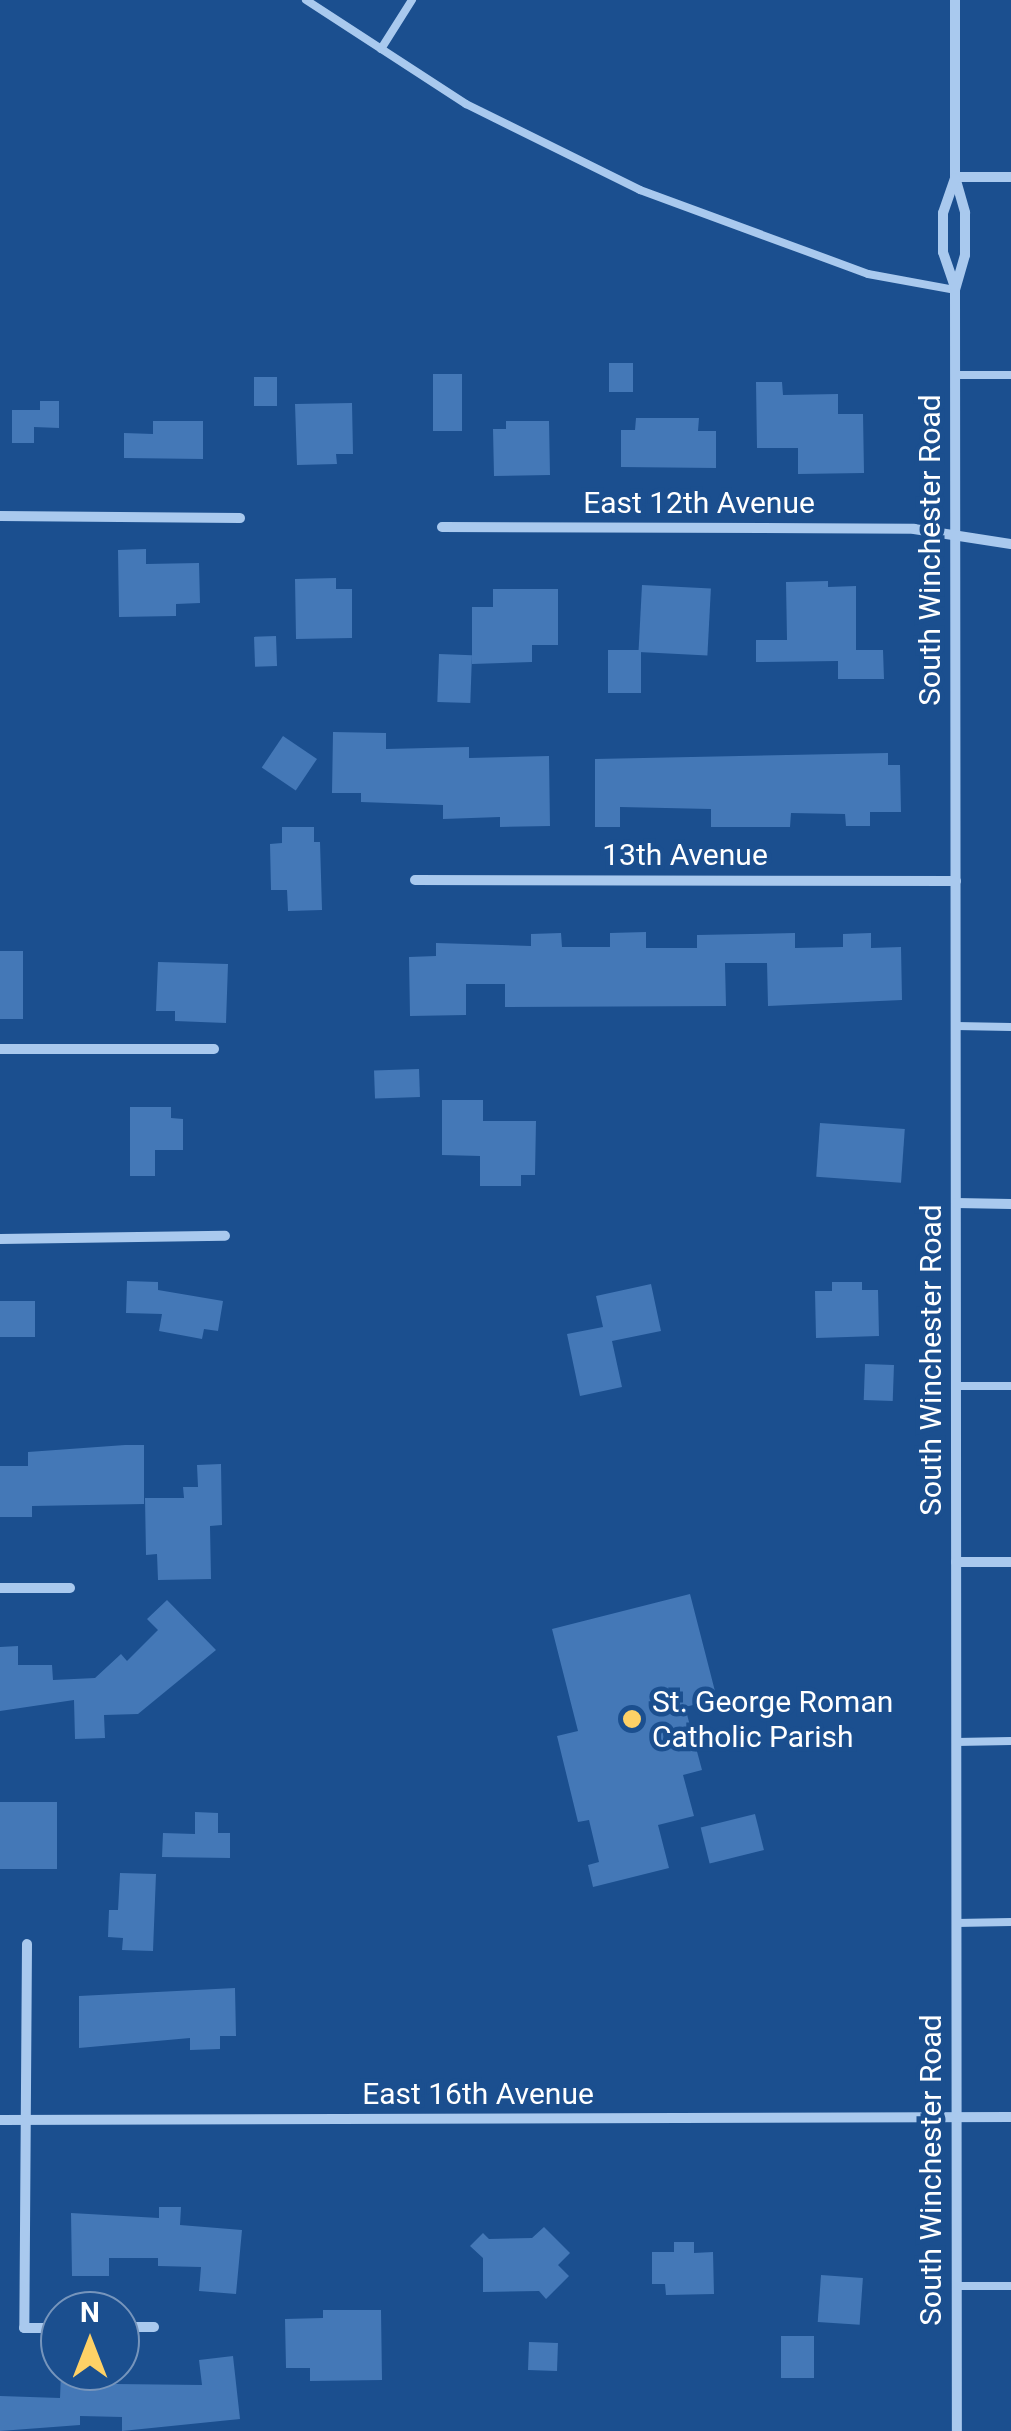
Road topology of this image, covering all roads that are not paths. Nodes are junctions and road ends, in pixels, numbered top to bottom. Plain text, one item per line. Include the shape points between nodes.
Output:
1 (306, 0) edge
2 (412, 0) edge
3 (955, 0) edge
4 (380, 49) junction
5 (955, 177) junction
6 (1011, 177) edge
7 (955, 290) junction
8 (1011, 374) edge
9 (955, 375) junction
10 (0, 516) edge
11 (240, 518) dead end
12 (442, 527) dead end
13 (955, 538) junction
14 (1011, 544) edge
15 (414, 880) dead end
16 (956, 881) junction
17 (956, 1026) junction
18 (1011, 1027) edge
19 (0, 1049) edge
20 (214, 1049) dead end
21 (956, 1203) junction
22 (1011, 1204) edge
23 (225, 1236) dead end
24 (0, 1239) edge
25 (956, 1386) junction
26 (1011, 1386) edge
27 (956, 1562) junction
28 (1011, 1562) edge
29 (0, 1588) edge
30 (70, 1588) dead end
31 (1011, 1741) edge
32 (956, 1742) junction
33 (1011, 1922) edge
34 (956, 1923) junction
35 (27, 1944) dead end
36 (1011, 2117) edge
37 (956, 2118) junction
38 (0, 2120) edge
39 (26, 2120) junction
40 (956, 2286) junction
41 (1011, 2286) edge
42 (140, 2327) edge
43 (154, 2327) dead end
44 (40, 2328) edge
45 (956, 2431) edge

1 - 4 lane
2 - 4 lane
3 - 5 street, South Winchester Road
4 - 7 lane via 466,104 640,190 868,274
5 - 6 street
5 - 7 street, South Winchester Road via 965,212 965,255
5 - 7 street, South Winchester Road via 943,212 944,252
7 - 9 street, South Winchester Road
8 - 9 lane
9 - 13 street, South Winchester Road
10 - 11 street
12 - 13 street, East 12th Avenue via 914,529
13 - 14 street, East 12th Avenue
13 - 16 street, South Winchester Road
15 - 16 street, 13th Avenue
16 - 17 street, South Winchester Road
17 - 18 lane
17 - 21 street, South Winchester Road
19 - 20 street
21 - 22 street
21 - 25 street, South Winchester Road
23 - 24 street
25 - 26 lane
25 - 27 street, South Winchester Road
27 - 28 street
27 - 32 street, South Winchester Road
29 - 30 street
31 - 32 lane
32 - 34 street, South Winchester Road
33 - 34 lane
34 - 37 street, South Winchester Road
35 - 39 street
36 - 37 street, East 16th Avenue
37 - 39 street, East 16th Avenue
37 - 40 street, South Winchester Road
38 - 39 street, East 16th Avenue
39 - 44 street via 24,2328
40 - 41 lane
40 - 45 street, South Winchester Road
42 - 43 street

